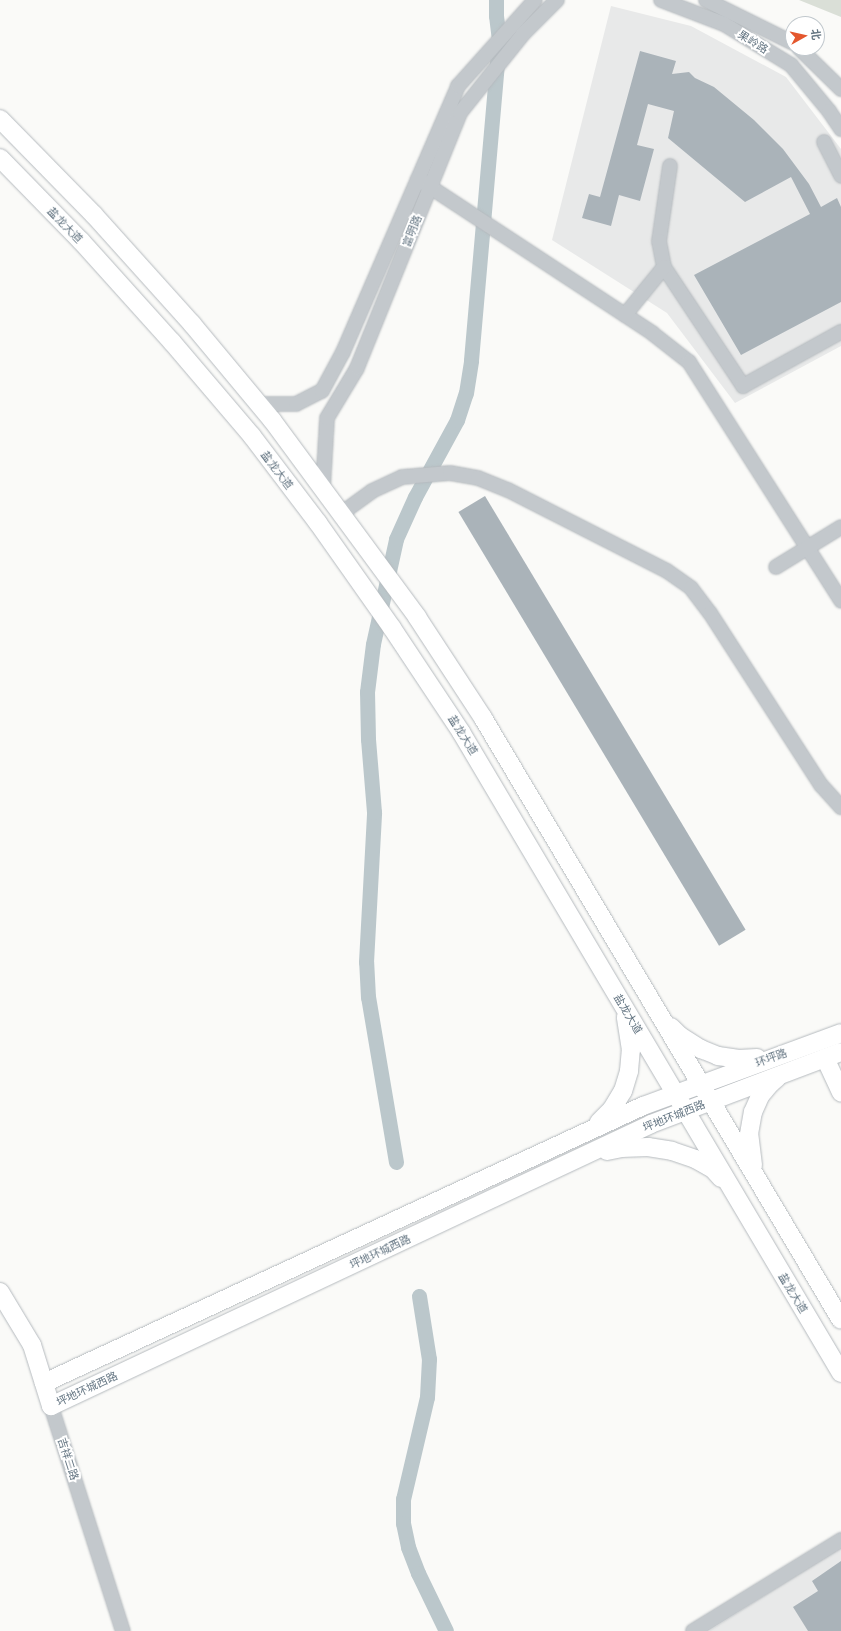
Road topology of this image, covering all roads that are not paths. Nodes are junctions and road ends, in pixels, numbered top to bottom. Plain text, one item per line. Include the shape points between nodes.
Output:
1 (557, 0) edge
2 (661, 0) edge
3 (706, 0) edge
4 (533, 2) edge
5 (785, 39) edge
6 (807, 56) edge
7 (841, 89) edge
8 (0, 119) edge
9 (841, 129) edge
10 (824, 142) dead end
11 (0, 158) edge
12 (670, 166) dead end
13 (841, 176) edge
14 (424, 182) junction
15 (664, 267) junction
16 (625, 315) junction
17 (841, 332) edge
18 (258, 404) junction
19 (323, 488) junction
20 (342, 513) junction
21 (841, 527) edge
22 (808, 548) junction
23 (776, 567) dead end
24 (841, 601) edge
25 (841, 806) edge
26 (621, 1001) junction
27 (662, 1018) junction
28 (841, 1033) edge
29 (784, 1054) junction
30 (833, 1055) edge
31 (787, 1072) junction
32 (701, 1084) junction
33 (675, 1093) junction
34 (841, 1093) edge
35 (711, 1101) junction
36 (686, 1111) junction
37 (592, 1129) junction
38 (586, 1155) junction
39 (756, 1178) junction
40 (730, 1186) junction
41 (0, 1292) edge
42 (841, 1320) edge
43 (841, 1373) edge
44 (44, 1383) junction
45 (51, 1406) junction
46 (841, 1540) edge
47 (123, 1631) edge
48 (693, 1631) edge

1 - 14 street, 富明路 via 523,34 464,107
2 - 9 street, 果岭路 via 724,24 791,65
3 - 5 street, 果岭路
4 - 14 street, 富明路 via 458,86
6 - 7 street
8 - 18 main road via 94,215 177,307
10 - 13 street
11 - 26 main road, 盐龙大道 via 81,241 252,436 358,580 461,732
12 - 15 street via 659,241
14 - 16 street
14 - 18 street, 富明路 via 322,391 296,404
14 - 19 street, 富明路 via 357,368 327,418
15 - 16 street
15 - 17 street via 743,386
16 - 22 street via 689,362
18 - 19 main road
19 - 20 main road
20 - 25 street via 372,491 402,477 450,473 478,478 508,490 668,571 691,588 710,613 821,785
20 - 27 main road via 483,718
21 - 22 street
22 - 23 street
22 - 24 street
26 - 33 main road, 盐龙大道
26 - 37 main road via 631,1050 629,1071 623,1091 612,1109
27 - 29 main road via 680,1036 700,1049 718,1056 739,1059
27 - 32 main road
28 - 29 main road, 环坪路
29 - 32 main road, 环坪路
30 - 31 main road, 环坪路
30 - 34 main road
31 - 35 main road, 环坪路
31 - 39 main road via 771,1082 760,1096 753,1112 749,1134
32 - 33 main road, 坪地环城西路
32 - 35 main road
33 - 36 main road, 盐龙大道
33 - 37 main road, 坪地环城西路
35 - 36 main road, 坪地环城西路
35 - 39 main road
36 - 38 main road, 坪地环城西路 via 651,1124
36 - 40 main road, 盐龙大道
37 - 44 main road, 坪地环城西路
38 - 40 main road via 621,1148 648,1147 672,1151 713,1169
38 - 45 main road, 坪地环城西路
39 - 42 main road
40 - 43 main road, 盐龙大道
41 - 44 main road, 吉祥二路 via 32,1345
44 - 45 main road, 吉祥二路
45 - 47 street, 吉祥二路
46 - 48 street

